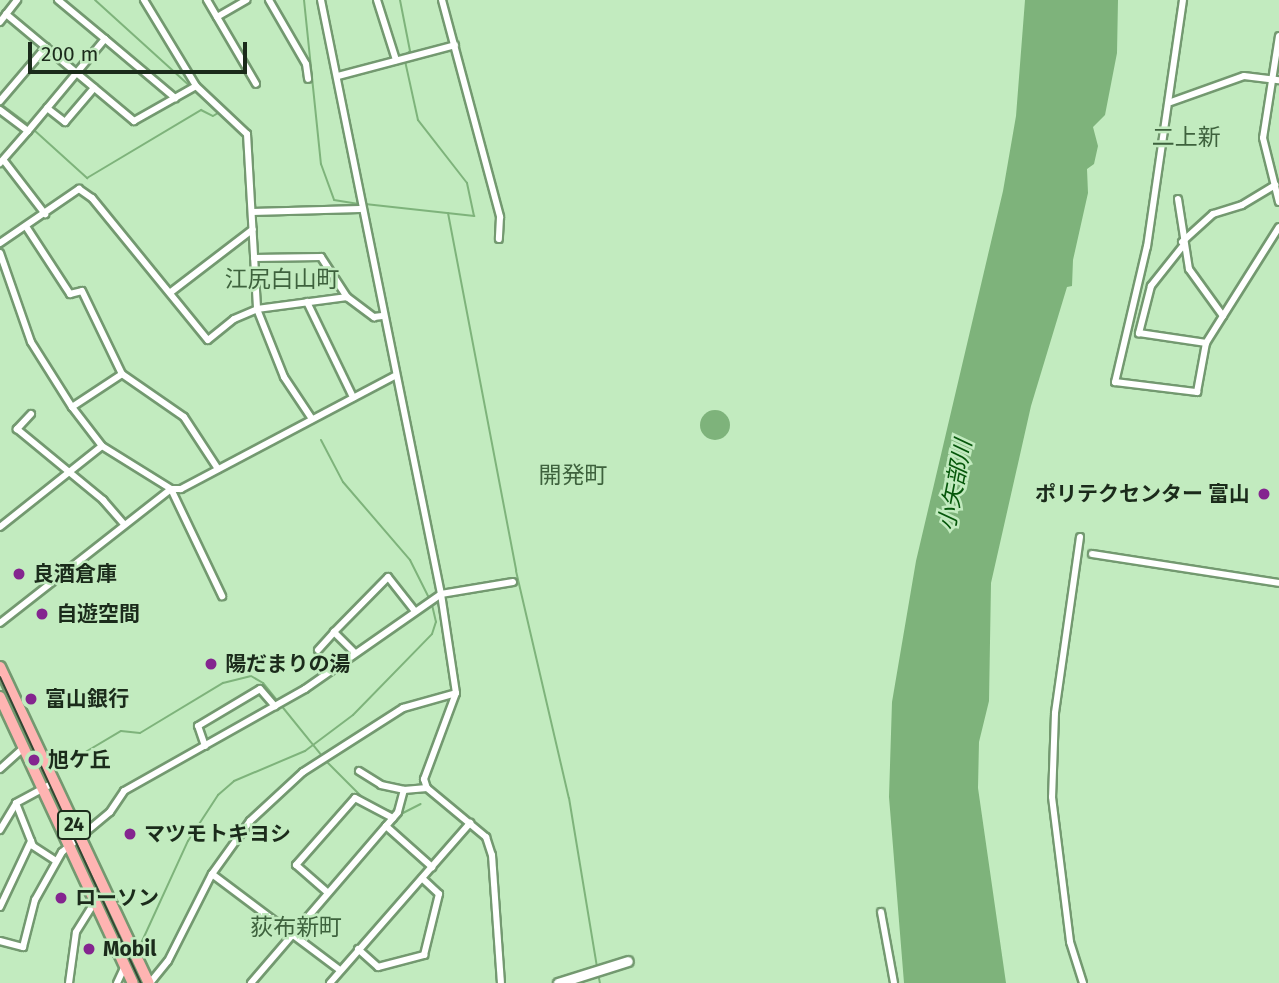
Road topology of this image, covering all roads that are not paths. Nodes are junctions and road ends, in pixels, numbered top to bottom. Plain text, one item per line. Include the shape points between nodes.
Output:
1 (17, 0) edge
2 (58, 0) edge
3 (144, 0) edge
4 (207, 0) edge
5 (247, 0) edge
6 (268, 0) edge
7 (321, 0) edge
8 (377, 0) edge
9 (442, 0) edge
10 (1183, 0) edge
11 (6, 13) junction
12 (217, 17) junction
13 (0, 22) edge
14 (1279, 36) edge
15 (105, 39) junction
16 (454, 45) junction
17 (46, 47) junction
18 (396, 60) junction
19 (77, 73) junction
20 (338, 76) junction
21 (307, 79) dead end
22 (1276, 80) edge
23 (256, 84) dead end
24 (196, 86) junction
25 (94, 88) junction
26 (175, 97) junction
27 (0, 101) edge
28 (1171, 102) junction
29 (47, 108) junction
30 (0, 110) edge
31 (30, 128) junction
32 (2, 163) edge
33 (1275, 184) junction
34 (1178, 199) dead end
35 (1279, 202) edge
36 (360, 209) junction
37 (252, 212) junction
38 (45, 214) junction
39 (1279, 227) edge
40 (27, 228) junction
41 (253, 229) junction
42 (499, 239) dead end
43 (0, 243) edge
44 (1182, 244) junction
45 (0, 253) edge
46 (254, 258) junction
47 (171, 292) junction
48 (347, 297) junction
49 (307, 302) junction
50 (257, 309) junction
51 (383, 316) junction
52 (1223, 316) junction
53 (1206, 343) junction
54 (122, 374) junction
55 (394, 376) junction
56 (354, 397) junction
57 (72, 407) junction
58 (31, 414) dead end
59 (312, 419) junction
60 (102, 446) junction
61 (218, 469) junction
62 (69, 472) junction
63 (171, 489) junction
64 (122, 523) junction
65 (0, 527) edge
66 (1080, 537) dead end
67 (1091, 554) dead end
68 (513, 582) dead end
69 (1279, 583) edge
70 (441, 594) junction
71 (222, 596) dead end
72 (415, 610) junction
73 (0, 623) edge
74 (334, 632) junction
75 (318, 650) dead end
76 (355, 653) junction
77 (0, 667) edge
78 (456, 693) junction
79 (0, 697) edge
80 (275, 706) junction
81 (4, 716) edge
82 (205, 746) junction
83 (23, 748) junction
84 (0, 769) edge
85 (359, 771) dead end
86 (55, 782) junction
87 (43, 788) junction
88 (427, 788) junction
89 (404, 790) junction
90 (16, 803) junction
91 (393, 818) junction
92 (470, 823) junction
93 (386, 826) junction
94 (0, 830) edge
95 (79, 837) junction
96 (31, 841) junction
97 (68, 844) junction
98 (56, 861) junction
99 (432, 866) junction
100 (212, 874) junction
101 (422, 878) junction
102 (327, 892) junction
103 (95, 902) junction
104 (0, 907) edge
105 (881, 912) dead end
106 (293, 930) junction
107 (0, 941) edge
108 (358, 949) junction
109 (628, 961) dead end
110 (125, 966) junction
111 (340, 970) junction
112 (68, 983) edge
113 (117, 983) edge
114 (133, 983) edge
115 (150, 983) edge
116 (251, 983) edge
117 (330, 983) edge
118 (501, 983) edge
119 (558, 983) edge
120 (894, 983) edge
121 (1083, 983) edge

1 - 11 street
2 - 15 street
3 - 24 street
4 - 12 street
5 - 12 street
6 - 21 street via 306,64
7 - 20 street
8 - 18 street
9 - 16 street
10 - 28 street
11 - 13 street
11 - 17 street
12 - 23 street
14 - 22 street
15 - 19 street
15 - 26 street
16 - 18 street
16 - 42 street via 500,217
17 - 19 street
17 - 27 street
18 - 20 street
19 - 25 street
19 - 29 street
20 - 36 street
22 - 28 street via 1244,76
22 - 33 street via 1263,138
24 - 26 street
24 - 37 street via 247,134
25 - 26 street via 134,121
25 - 29 street via 65,122
28 - 53 street via 1147,246 1115,382 1197,392
29 - 31 street
30 - 31 street
31 - 32 street
32 - 38 street
33 - 35 street
33 - 44 street via 1242,205 1213,214
34 - 44 street
36 - 37 street
36 - 51 street
37 - 41 street
38 - 40 street
38 - 47 street via 79,189 92,198
39 - 52 street
40 - 43 street
40 - 54 street via 69,294 82,291
41 - 46 street
41 - 47 street
44 - 52 street via 1189,269
44 - 53 street via 1151,286 1139,333
45 - 57 street via 31,342
46 - 48 street via 321,257
46 - 50 street
47 - 50 street via 208,340 234,318
48 - 49 street
48 - 51 street via 374,317
49 - 50 street
49 - 56 street
50 - 59 street via 284,377
51 - 55 street
52 - 53 street
54 - 57 street
54 - 61 street via 184,417
55 - 56 street
55 - 70 street
56 - 59 street
57 - 60 street
58 - 62 street via 17,429
59 - 61 street
60 - 62 street
60 - 63 street
61 - 63 street via 181,489
62 - 64 street
62 - 65 street
63 - 64 street
63 - 71 street
64 - 73 street
66 - 121 street via 1055,713 1052,797 1070,942
67 - 69 street
68 - 70 street
70 - 72 street
70 - 78 street
72 - 74 street via 388,577
72 - 76 street
74 - 75 street
74 - 76 street
76 - 80 street
77 - 86 main road, 24
78 - 88 street via 426,766
78 - 100 street via 403,708 303,772 238,833
79 - 81 main road, 24
80 - 82 street
80 - 82 street via 260,689 198,726
81 - 83 main road, 24
82 - 95 street via 124,792 110,812
83 - 84 street
83 - 87 main road, 24
85 - 89 street via 381,785
86 - 87 street
86 - 95 main road, 24
87 - 90 street
87 - 97 main road, 24
88 - 89 street
88 - 92 street
89 - 91 street
90 - 94 street
90 - 96 street
91 - 93 street
91 - 102 street via 355,798 346,807 296,865
92 - 99 street
92 - 118 street via 486,837 492,855
93 - 99 street
93 - 102 street
95 - 97 street
95 - 115 main road, 24
96 - 98 street
96 - 104 street
97 - 98 street
97 - 103 main road, 24
98 - 107 street via 35,900 23,947
99 - 101 street
100 - 106 street
100 - 115 street via 168,961
101 - 108 street
101 - 108 street via 439,894 424,955 378,967
102 - 106 street
103 - 110 main road, 24
103 - 112 street via 76,932
105 - 120 street
106 - 111 street
106 - 116 street
108 - 111 street
109 - 119 street
110 - 113 street
110 - 114 main road, 24
111 - 117 street

